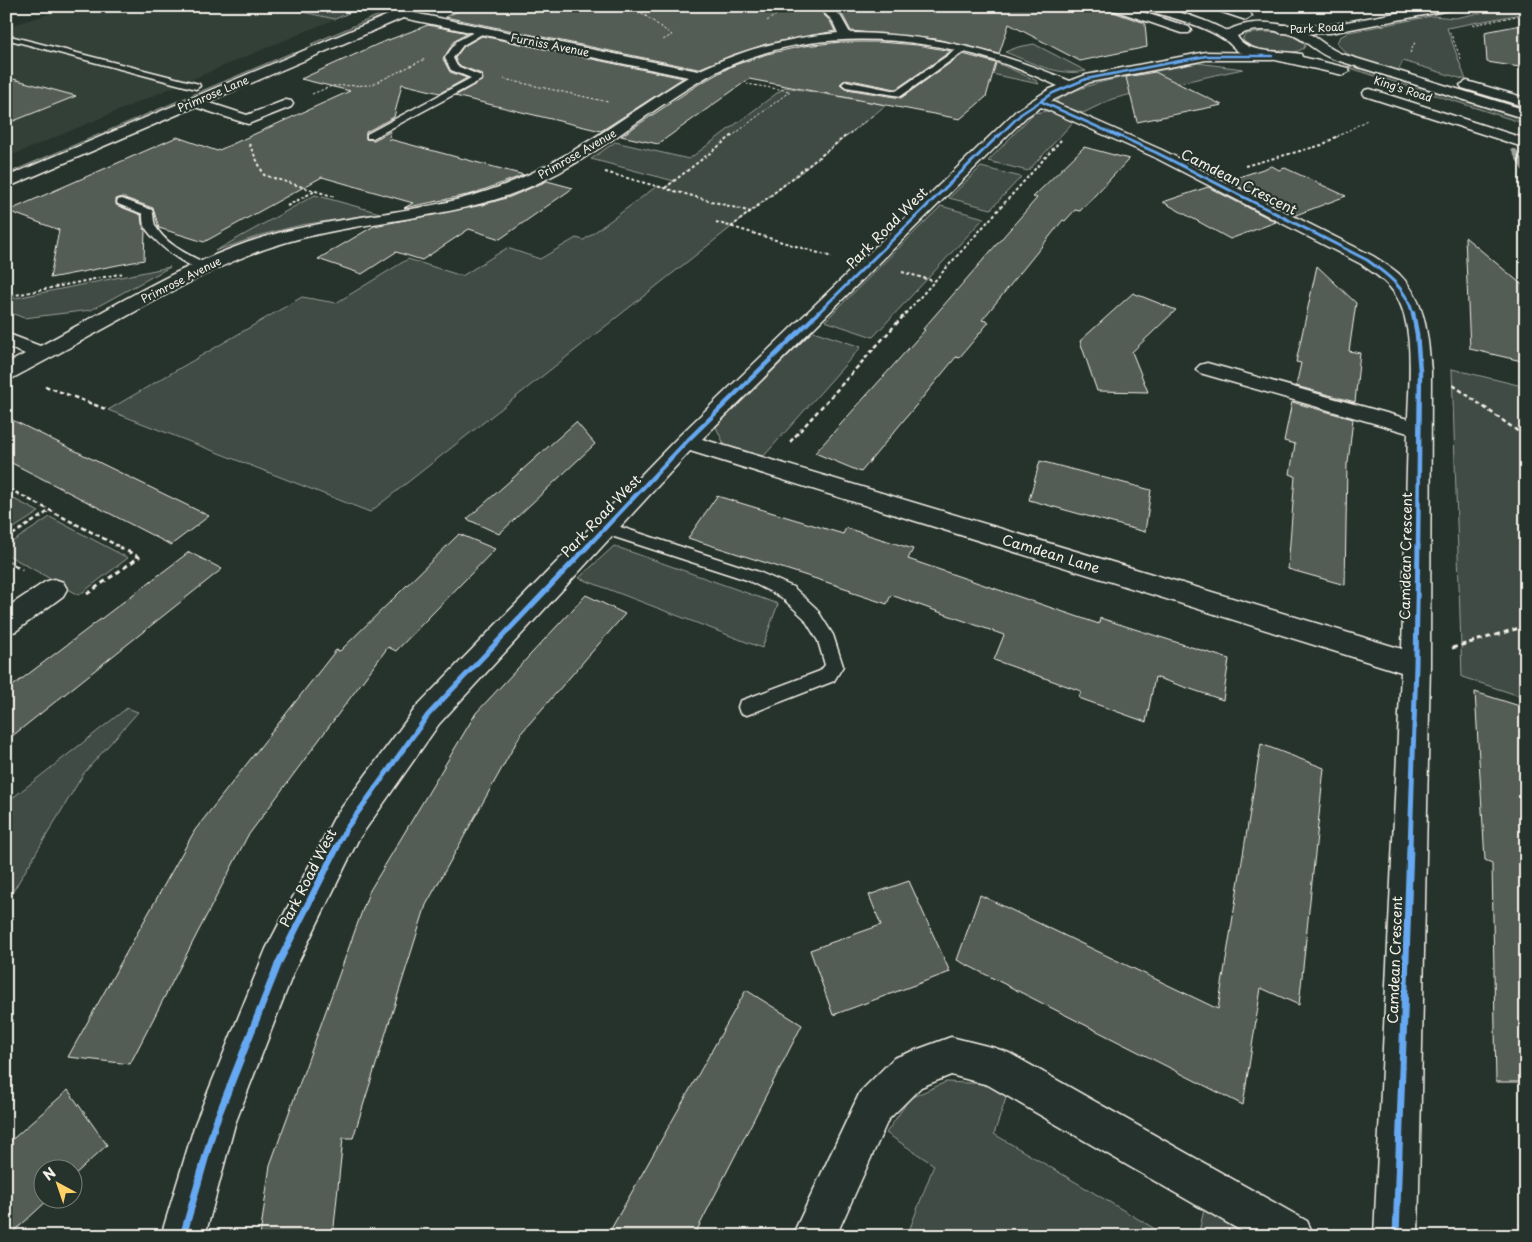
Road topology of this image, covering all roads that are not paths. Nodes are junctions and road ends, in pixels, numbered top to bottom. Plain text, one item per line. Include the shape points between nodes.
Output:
1 (387, 6) edge
2 (420, 6) edge
3 (823, 6) edge
4 (1144, 6) edge
5 (1179, 6) edge
6 (1214, 6) edge
7 (1455, 6) edge
8 (1123, 7) edge
9 (402, 14) junction
10 (1246, 16) dead end
11 (1355, 25) junction
12 (1266, 28) junction
13 (1280, 29) junction
14 (1185, 30) dead end
15 (483, 31) junction
16 (6, 37) edge
17 (845, 37) junction
18 (1232, 40) junction
19 (1316, 44) junction
20 (962, 48) junction
21 (315, 51) junction
22 (1206, 56) junction
23 (1275, 56) junction
24 (699, 75) junction
25 (200, 84) joint
26 (846, 84) dead end
27 (1068, 85) junction
28 (1467, 85) dead end
29 (178, 93) dead end
30 (1370, 93) dead end
31 (1496, 94) junction
32 (1040, 101) junction
33 (1481, 101) junction
34 (193, 102) junction
35 (1446, 103) junction
36 (1526, 103) edge
37 (286, 104) road end
38 (1429, 112) junction
39 (1526, 115) edge
40 (1526, 128) edge
41 (370, 136) dead end
42 (1526, 144) edge
43 (6, 183) edge
44 (122, 202) dead end
45 (203, 266) junction
46 (6, 339) edge
47 (41, 354) junction
48 (1207, 370) dead end
49 (7, 373) edge
50 (1419, 429) junction
51 (686, 442) junction
52 (605, 528) junction
53 (54, 589) dead end
54 (6, 623) edge
55 (1417, 656) junction
56 (747, 707) dead end
57 (184, 1236) edge
58 (814, 1236) edge
59 (1292, 1236) edge
60 (1396, 1236) edge

1 - 21 street via 287,48
2 - 9 street, Primrose Lane
3 - 17 street via 835,14
4 - 18 street, King's Road via 1209,27
5 - 12 street, King's Road
6 - 10 street
7 - 11 street, Park Road
8 - 14 street
9 - 15 street, Furniss Avenue
9 - 21 street, Primrose Lane
11 - 13 street, Park Road via 1317,30
11 - 19 street, Park Road via 1322,36
12 - 13 street, King's Road
12 - 18 street, King's Road via 1242,29 1230,35
13 - 19 street, King's Road via 1304,36
15 - 24 street, Furniss Avenue
15 - 41 lane via 460,43 450,58 454,68 478,78
16 - 25 lane
17 - 20 street, Primrose Avenue via 910,40
17 - 24 street, Primrose Avenue via 770,48 736,58
18 - 22 street, Park Road West via 1227,47
18 - 23 street, King's Road via 1244,49
19 - 23 street, King's Road via 1316,50 1310,54
19 - 33 street, King's Road via 1359,64
20 - 26 lane via 898,94
20 - 27 street, Primrose Avenue
21 - 34 street, Primrose Lane
22 - 23 street, Park Road West
22 - 27 street, Park Road West
23 - 35 street, King's Road via 1332,68
24 - 45 street, Primrose Avenue via 569,162 503,191 460,204 298,233 252,246
25 - 29 street, Primrose Lane
27 - 32 street, Park Road West
28 - 31 street
30 - 38 street
31 - 33 street
31 - 36 street
32 - 50 street, Camdean Crescent via 1339,244 1394,279 1409,301 1417,325
32 - 51 street, Park Road West via 1020,114
33 - 39 street, King's Road
34 - 37 street via 248,120
34 - 43 street, Primrose Lane
35 - 38 street
35 - 40 street, King's Road
38 - 42 street
44 - 45 lane via 148,212 149,224 161,238 189,260
45 - 47 street, Primrose Avenue
46 - 47 street
47 - 49 street, Primrose Avenue
48 - 50 street
50 - 55 street, Camdean Crescent
51 - 52 street, Park Road West
51 - 55 street, Camdean Lane
52 - 56 lane via 754,576 786,592 810,613 827,640 834,666 827,676
52 - 57 street, Park Road West via 428,715 346,829 279,962 215,1124
53 - 54 street
55 - 60 street, Camdean Crescent
58 - 59 street via 874,1106 908,1072 951,1056 995,1067

